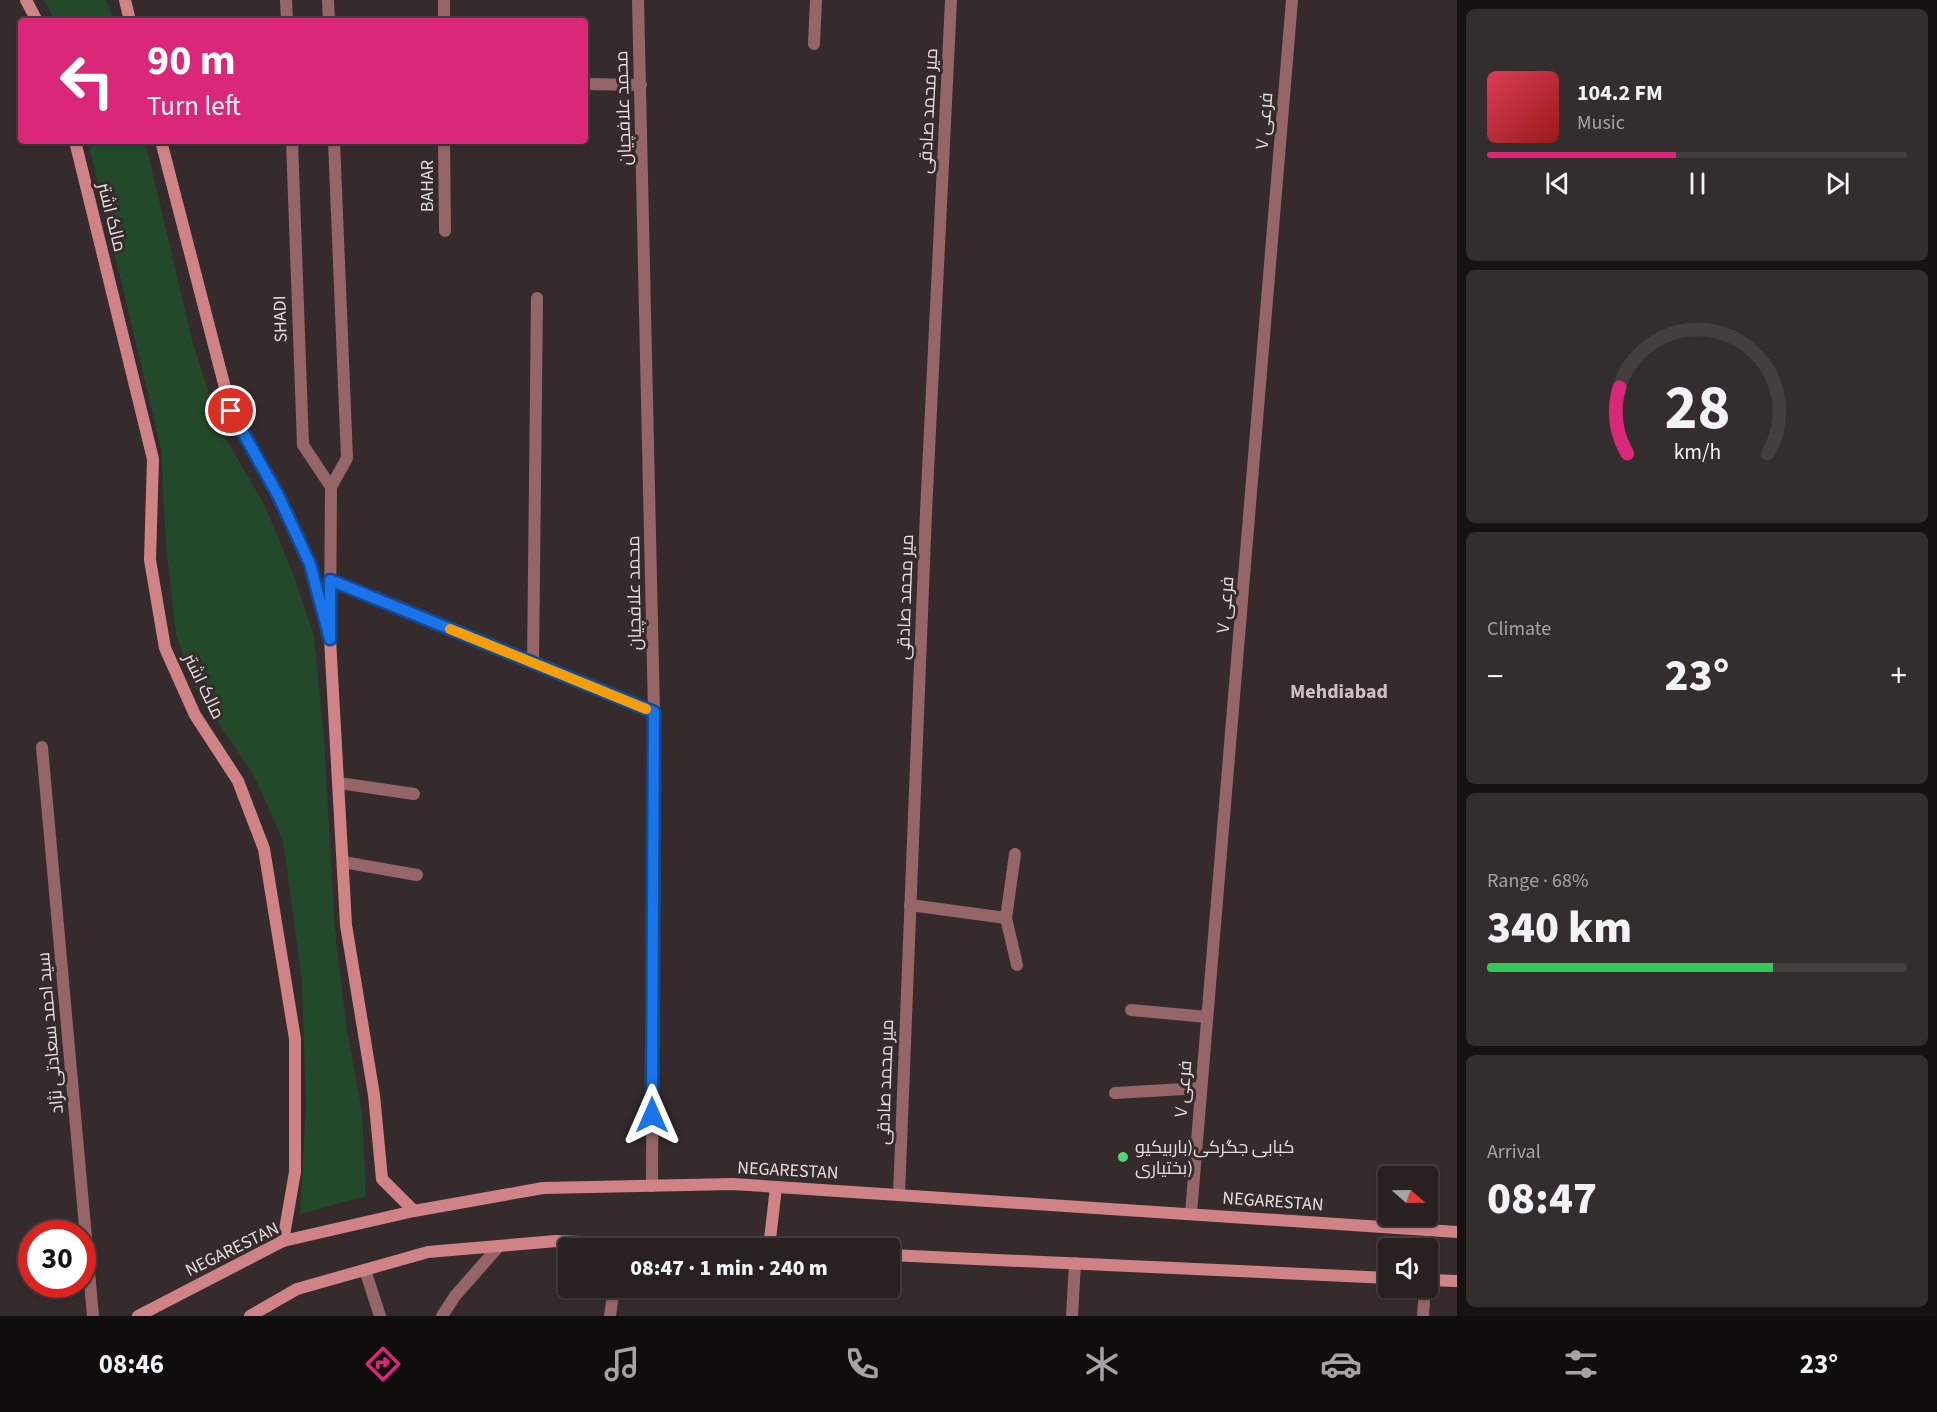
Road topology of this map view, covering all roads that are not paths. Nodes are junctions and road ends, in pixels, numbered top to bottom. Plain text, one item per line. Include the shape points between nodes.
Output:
1 (26, 0) edge
2 (124, 0) edge
3 (286, 0) edge
4 (328, 0) edge
5 (444, 0) edge
6 (638, 0) edge
7 (816, 0) edge
8 (951, 0) edge
9 (1292, 0) edge
10 (35, 18) edge
11 (129, 18) edge
12 (287, 18) edge
13 (329, 18) edge
14 (444, 18) edge
15 (814, 44) dead end
16 (588, 84) edge
17 (641, 85) junction
18 (76, 144) edge
19 (162, 144) edge
20 (292, 144) edge
21 (334, 144) edge
22 (444, 144) edge
23 (445, 231) dead end
24 (537, 298) dead end
25 (331, 487) junction
26 (330, 580) junction
27 (330, 639) junction
28 (533, 663) junction
29 (654, 712) junction
30 (42, 747) dead end
31 (339, 783) junction
32 (414, 794) dead end
33 (1015, 854) dead end
34 (343, 862) junction
35 (417, 875) dead end
36 (910, 905) junction
37 (1006, 918) junction
38 (1017, 965) dead end
39 (1131, 1010) dead end
40 (1207, 1017) junction
41 (1201, 1088) junction
42 (1115, 1093) dead end
43 (652, 1186) junction
44 (776, 1187) junction
45 (899, 1195) junction
46 (414, 1211) junction
47 (1191, 1213) junction
48 (1457, 1232) edge
49 (770, 1238) edge
50 (283, 1241) junction
51 (558, 1241) edge
52 (499, 1246) junction
53 (900, 1255) edge
54 (1075, 1263) junction
55 (365, 1270) junction
56 (1378, 1277) edge
57 (1438, 1280) edge
58 (1457, 1281) edge
59 (612, 1298) edge
60 (1424, 1298) edge
61 (93, 1316) edge
62 (138, 1316) edge
63 (250, 1316) edge
64 (380, 1316) edge
65 (442, 1316) edge
66 (610, 1316) edge
67 (1072, 1316) edge
68 (1423, 1316) edge

1 - 10 main road
2 - 11 main road
3 - 12 street
4 - 13 street
5 - 14 street
6 - 17 street, محمد علافچیان
7 - 15 street
8 - 36 street, میر محمد صادقی
9 - 40 street, فرعی ۷
16 - 17 street
17 - 29 street, محمد علافچیان
18 - 50 main road, مالک اشتر via 153,459 150,560 165,648 195,714 238,782 264,849 295,1039 295,1172
19 - 27 main road via 231,411 278,495 310,564
20 - 25 street, SHADI via 303,445
21 - 25 street via 347,458
22 - 23 street, BAHAR
24 - 28 street
25 - 26 street
26 - 27 street
26 - 28 street
27 - 31 main road
28 - 29 street
29 - 43 street, محمد علافچیان
30 - 61 street, سید احمد سعادتی نژاد
31 - 32 street
31 - 34 main road
33 - 37 street
34 - 35 street
34 - 46 main road via 346,924 374,1095 381,1179
36 - 37 street
36 - 45 street, میر محمد صادقی
37 - 38 street
39 - 40 street
40 - 41 street, فرعی ۷
41 - 42 street
41 - 47 street, فرعی ۷
43 - 44 main road, NEGARESTAN
43 - 46 main road, NEGARESTAN via 543,1188
44 - 45 main road, NEGARESTAN
44 - 49 main road
45 - 47 main road, NEGARESTAN
46 - 50 main road, NEGARESTAN
47 - 48 main road, NEGARESTAN
50 - 62 main road, NEGARESTAN
51 - 52 main road
52 - 55 main road via 428,1252
52 - 65 street
53 - 54 main road
54 - 56 main road
54 - 67 street
55 - 63 main road via 297,1289
55 - 64 street
57 - 58 main road
59 - 66 street
60 - 68 street

